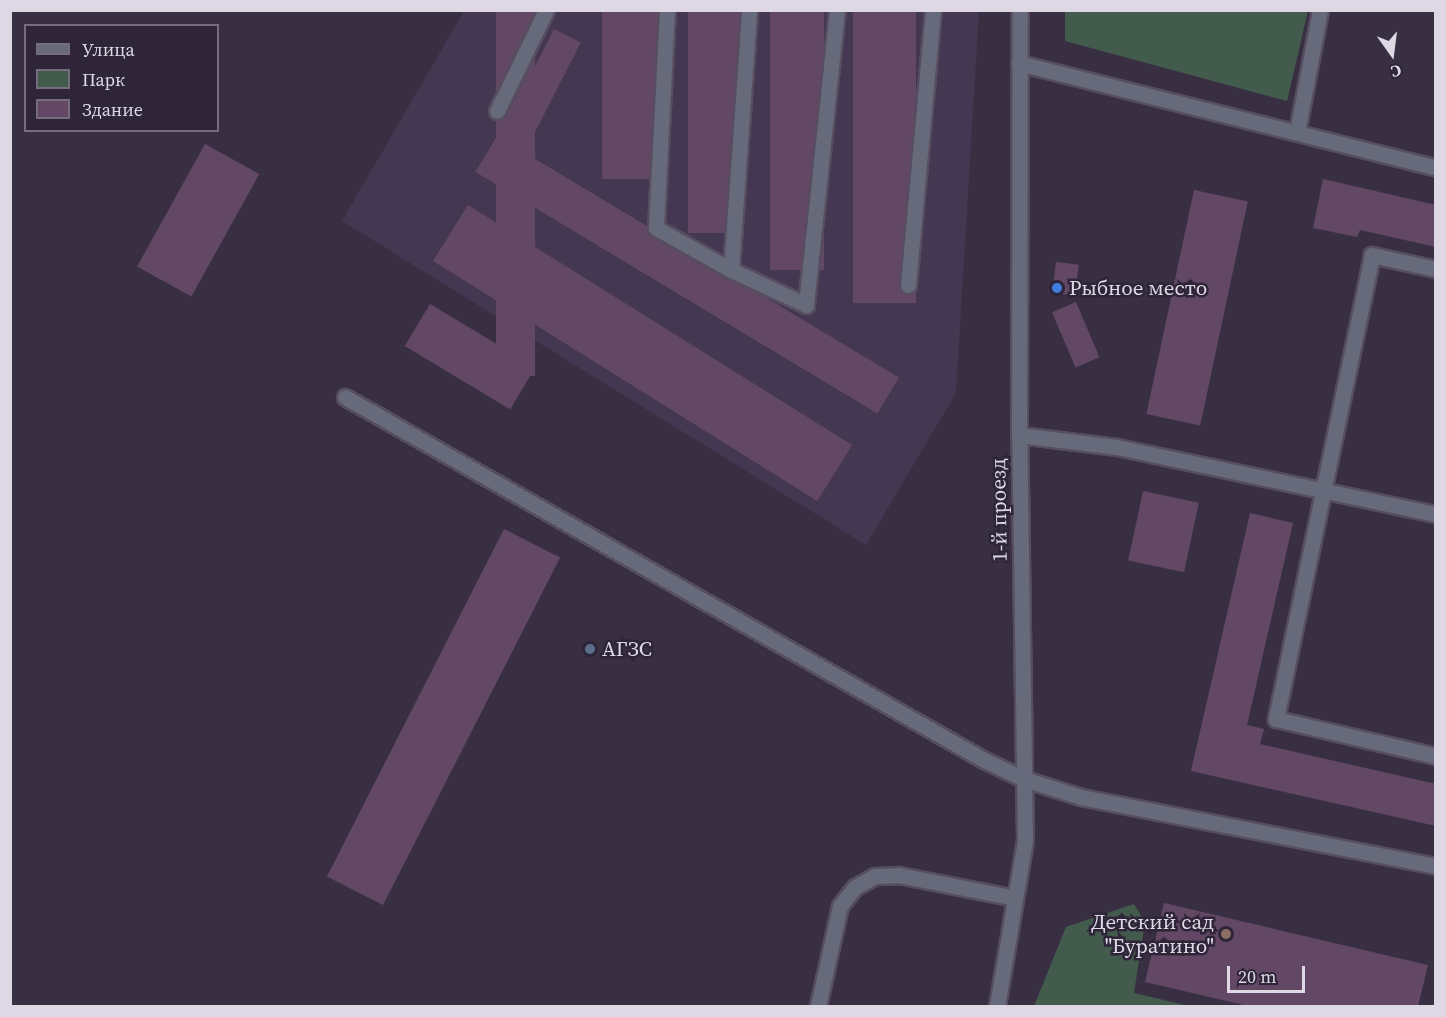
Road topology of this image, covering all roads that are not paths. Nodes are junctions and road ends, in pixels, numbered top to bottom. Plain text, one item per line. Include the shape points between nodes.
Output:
1 (546, 10) edge
2 (668, 10) edge
3 (749, 10) edge
4 (837, 10) edge
5 (933, 10) edge
6 (1020, 10) edge
7 (1320, 10) edge
8 (1019, 63) junction
9 (497, 111) dead end
10 (1297, 132) junction
11 (1436, 168) edge
12 (1436, 269) edge
13 (731, 270) junction
14 (908, 285) dead end
15 (345, 397) dead end
16 (1019, 435) junction
17 (1322, 490) junction
18 (1436, 514) edge
19 (1436, 756) edge
20 (1024, 779) junction
21 (1436, 866) edge
22 (1015, 898) junction
23 (818, 1006) edge
24 (997, 1006) edge

1 - 9 street
2 - 13 street via 656,228
3 - 13 street
4 - 13 street via 806,305
5 - 14 street
6 - 8 street, 1-й проезд
7 - 10 street
8 - 10 street
8 - 16 street, 1-й проезд
10 - 11 street
12 - 17 street via 1372,255
15 - 20 street via 984,760
16 - 17 street via 1117,447
16 - 20 street, 1-й проезд
17 - 18 street
17 - 19 street via 1276,719
20 - 21 street via 1081,797
20 - 22 street, 1-й проезд via 1024,840
22 - 23 street via 899,875 875,876 855,887 840,906
22 - 24 street, 1-й проезд

